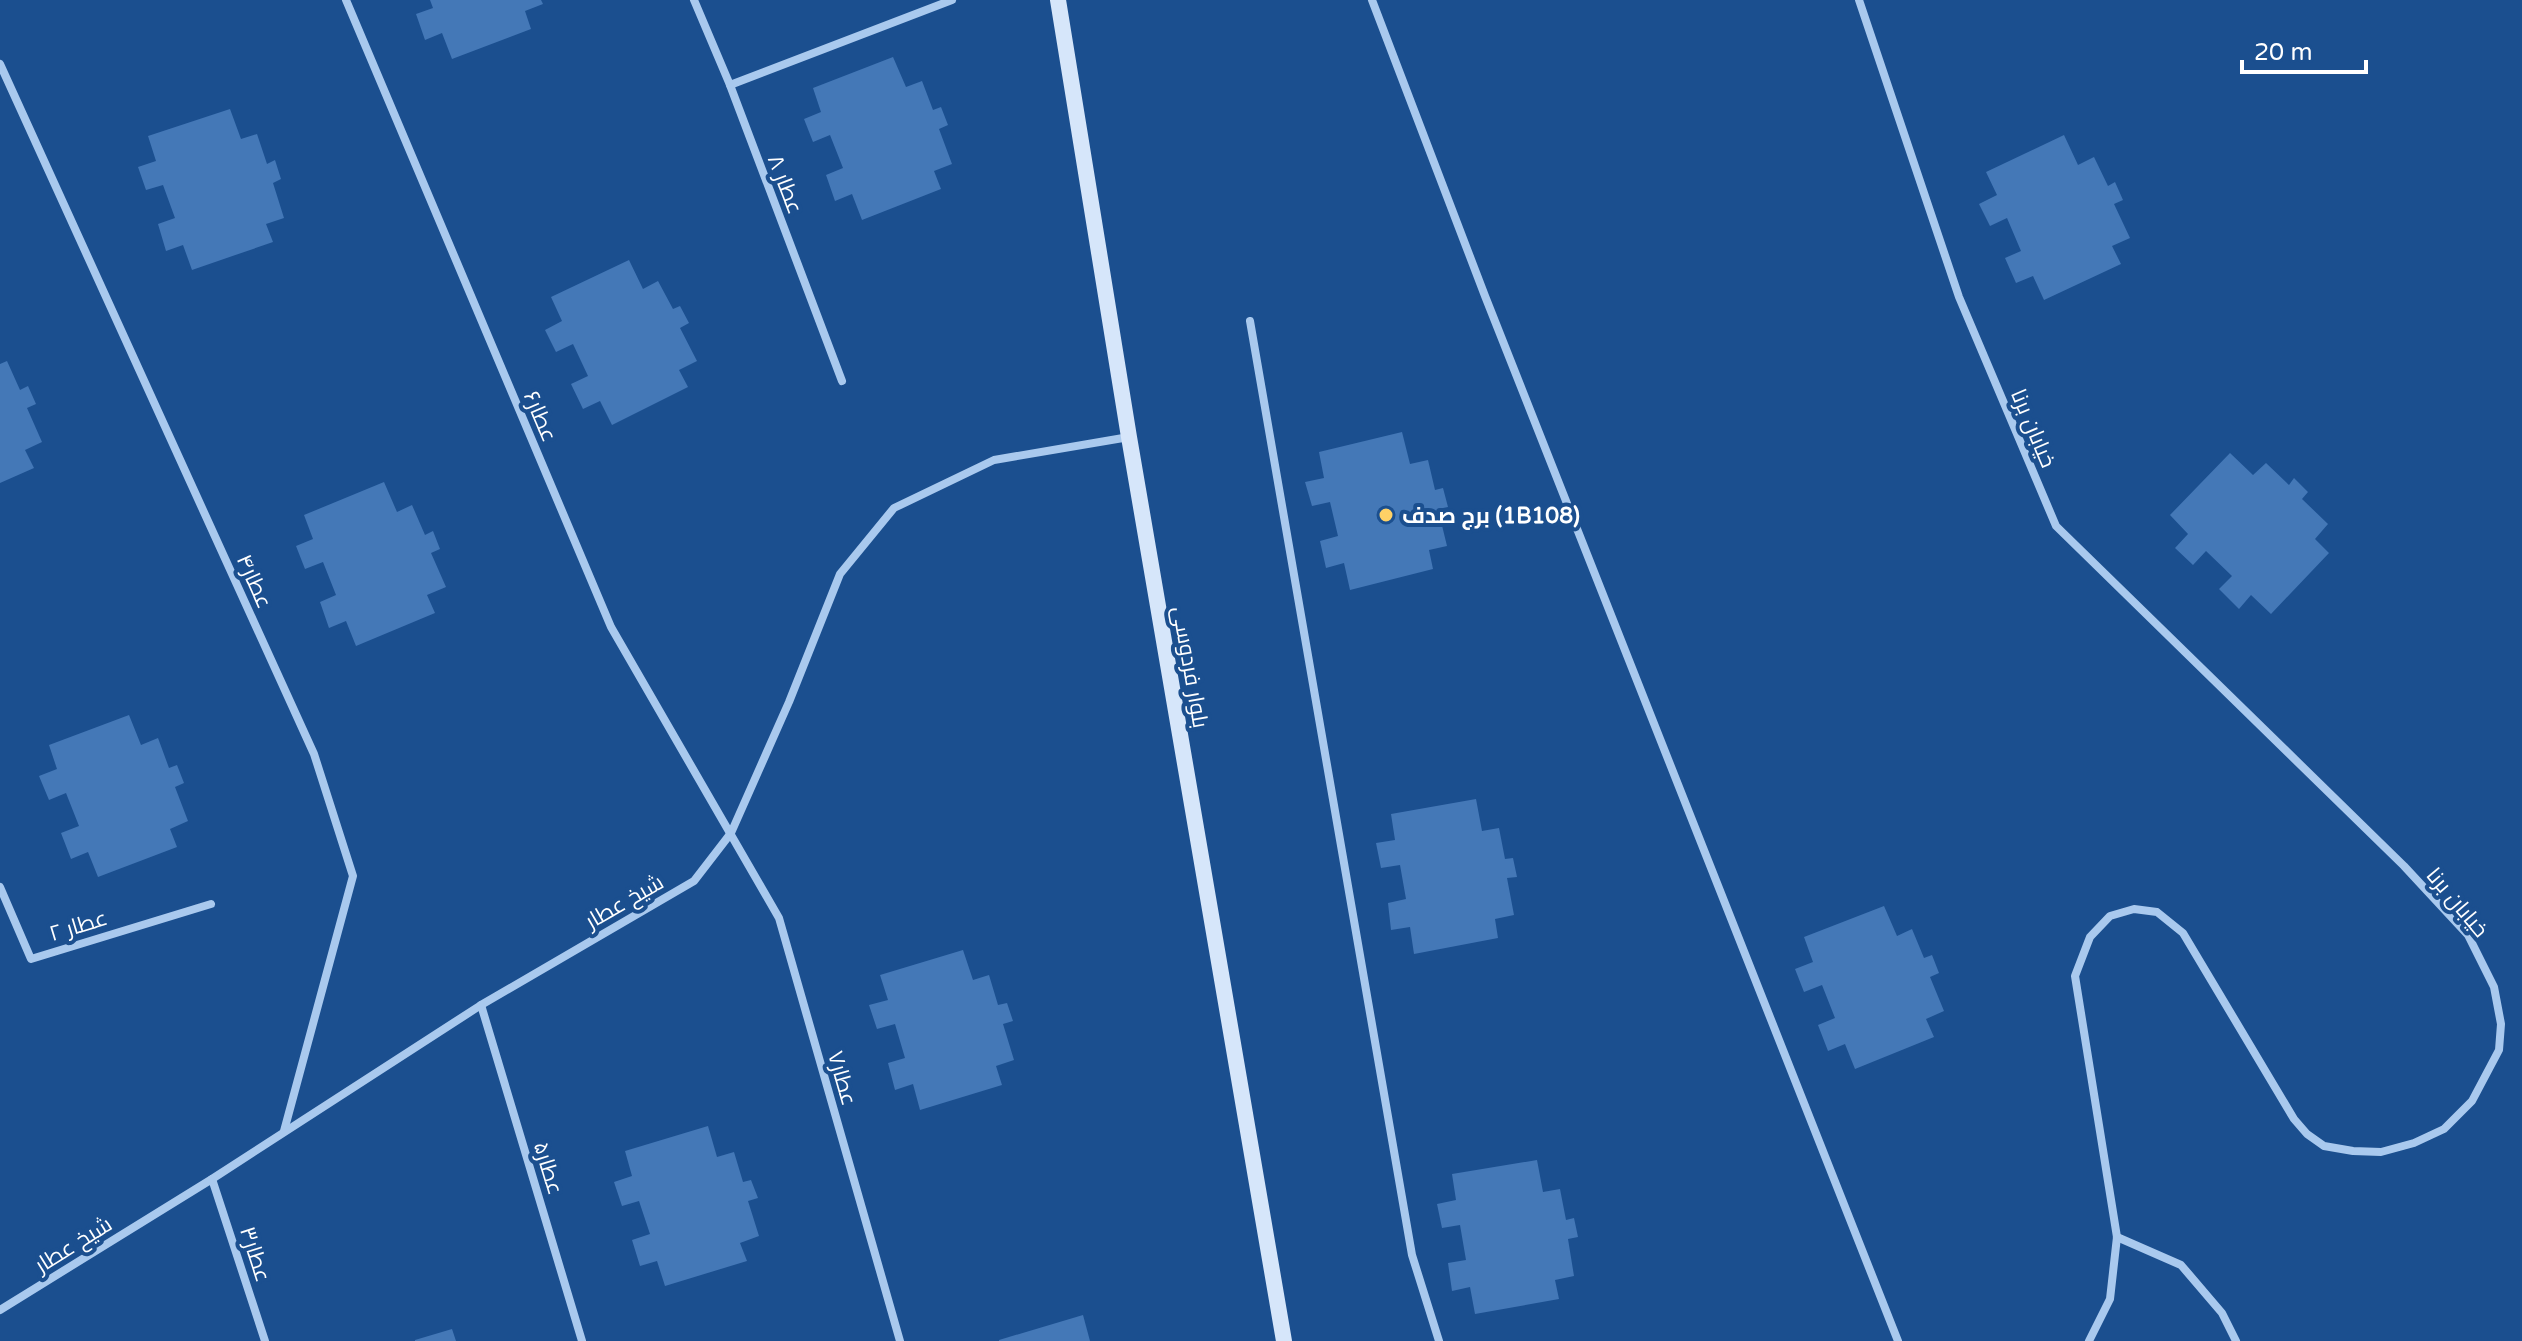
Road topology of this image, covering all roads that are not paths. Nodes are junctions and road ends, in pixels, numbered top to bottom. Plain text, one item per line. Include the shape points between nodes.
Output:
1 (346, 0) edge
2 (694, 0) edge
3 (952, 0) edge
4 (1058, 0) edge
5 (1372, 0) edge
6 (1859, 0) edge
7 (0, 64) edge
8 (730, 85) junction
9 (1250, 321) dead end
10 (842, 381) dead end
11 (1129, 437) junction
12 (731, 833) junction
13 (0, 887) edge
14 (211, 904) dead end
15 (481, 1005) junction
16 (284, 1132) junction
17 (212, 1179) junction
18 (2117, 1237) junction
19 (0, 1310) edge
20 (265, 1341) edge
21 (582, 1341) edge
22 (900, 1341) edge
23 (1284, 1341) edge
24 (1439, 1341) edge
25 (1898, 1341) edge
26 (2089, 1341) edge
27 (2236, 1341) edge

1 - 12 street, عطار۶ via 611,627
2 - 8 street, عطار ۸
3 - 8 street
4 - 11 main road, بلوار فردوسی
5 - 25 street
6 - 18 street, خیابان برنا via 1959,297 2056,526 2404,866 2468,935 2494,987 2501,1024 2499,1050 2472,1101 2444,1129 2381,1152 2324,1146 2294,1119 2183,933 2157,912 2134,909 2110,916 2090,937 2075,976
7 - 16 street, عطار۴ via 314,754 353,876
8 - 10 street, عطار ۸
9 - 24 street via 1412,1255
11 - 12 street, شیخ عطار via 994,460 894,508 840,574
11 - 23 main road, بلوار فردوسی
12 - 15 street, شیخ عطار via 694,881
12 - 22 street, عطار۷ via 779,918
13 - 14 street, عطار ۲ via 31,959
15 - 16 street, شیخ عطار
15 - 21 street, عطار۵
16 - 17 street, شیخ عطار
17 - 19 street, شیخ عطار
17 - 20 street, عطار۳
18 - 26 street, خیابان برنا via 2110,1299
18 - 27 street via 2181,1265 2222,1313

